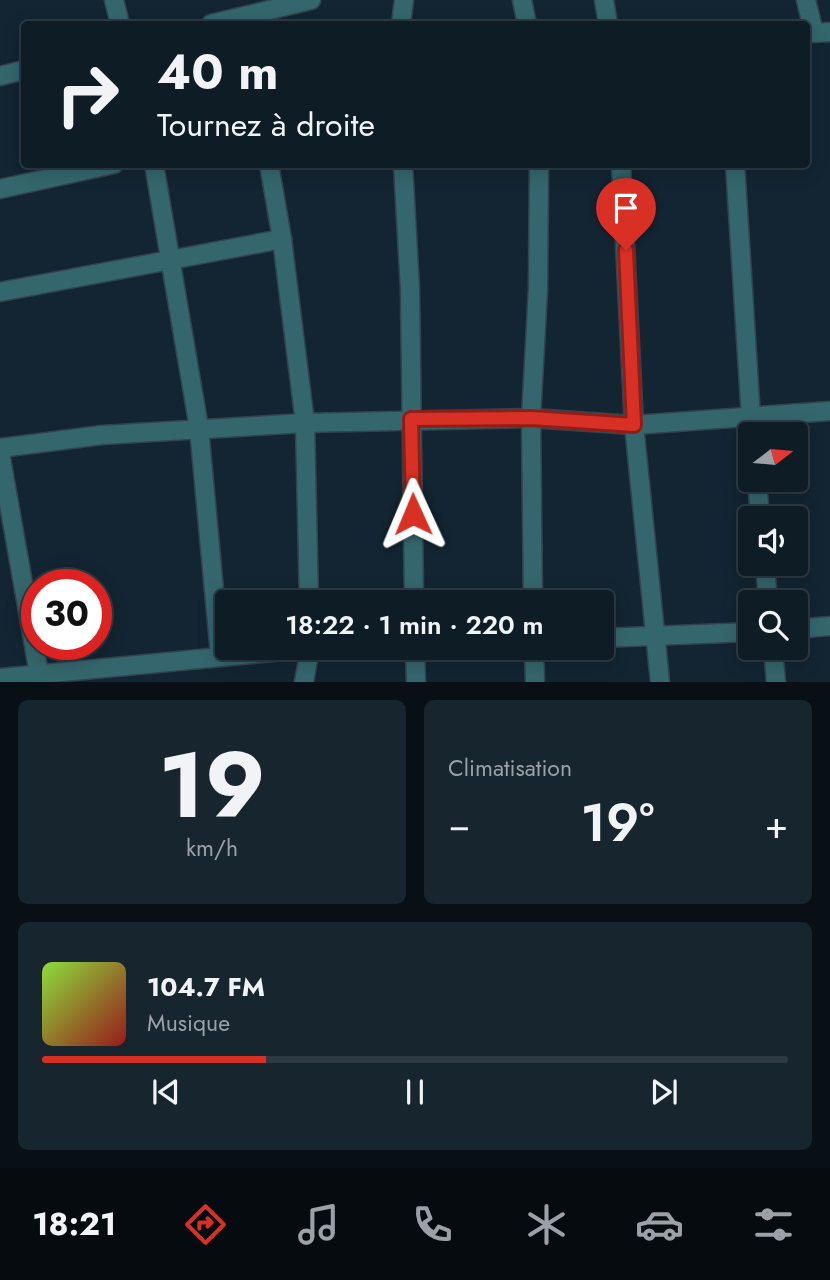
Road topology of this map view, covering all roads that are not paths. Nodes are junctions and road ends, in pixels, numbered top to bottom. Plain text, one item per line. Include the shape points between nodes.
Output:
1 (114, 0) edge
2 (311, 0) edge
3 (404, 0) edge
4 (522, 0) edge
5 (604, 0) edge
6 (806, 0) edge
7 (119, 21) edge
8 (239, 21) edge
9 (401, 21) edge
10 (526, 21) edge
11 (608, 21) edge
12 (817, 33) edge
13 (21, 71) edge
14 (0, 76) edge
15 (96, 168) edge
16 (155, 168) edge
17 (270, 168) edge
18 (403, 168) edge
19 (539, 168) edge
20 (621, 168) edge
21 (735, 168) edge
22 (0, 189) edge
23 (282, 239) junction
24 (172, 260) junction
25 (0, 292) edge
26 (830, 411) edge
27 (531, 418) junction
28 (411, 419) junction
29 (752, 422) edge
30 (773, 422) edge
31 (305, 423) junction
32 (634, 425) junction
33 (738, 426) edge
34 (199, 428) junction
35 (0, 451) edge
36 (309, 590) edge
37 (414, 590) edge
38 (533, 590) edge
39 (215, 601) edge
40 (830, 626) edge
41 (808, 628) edge
42 (738, 633) edge
43 (614, 638) edge
44 (656, 638) junction
45 (215, 656) edge
46 (308, 660) edge
47 (415, 660) edge
48 (534, 660) edge
49 (774, 660) edge
50 (39, 674) junction
51 (92, 675) edge
52 (0, 678) edge
53 (304, 681) edge
54 (416, 681) edge
55 (535, 681) edge
56 (660, 681) edge
57 (776, 681) edge

1 - 7 street
2 - 8 street
3 - 9 street
4 - 10 street
5 - 11 street
6 - 12 street
13 - 14 street
15 - 22 street
16 - 24 street
17 - 23 street
18 - 28 street
19 - 27 street
20 - 32 street
21 - 29 street
23 - 24 street
23 - 31 street
24 - 25 street
24 - 34 street
26 - 30 street
27 - 28 street
27 - 32 street
27 - 38 street
28 - 31 street
28 - 37 street
31 - 34 street
31 - 36 street
32 - 33 street
32 - 44 street
34 - 35 street via 102,435
34 - 39 street
35 - 50 street
40 - 41 street
42 - 44 street
43 - 44 street
44 - 56 street
45 - 51 street
46 - 53 street
47 - 54 street
48 - 55 street
49 - 57 street
50 - 51 street
50 - 52 street

